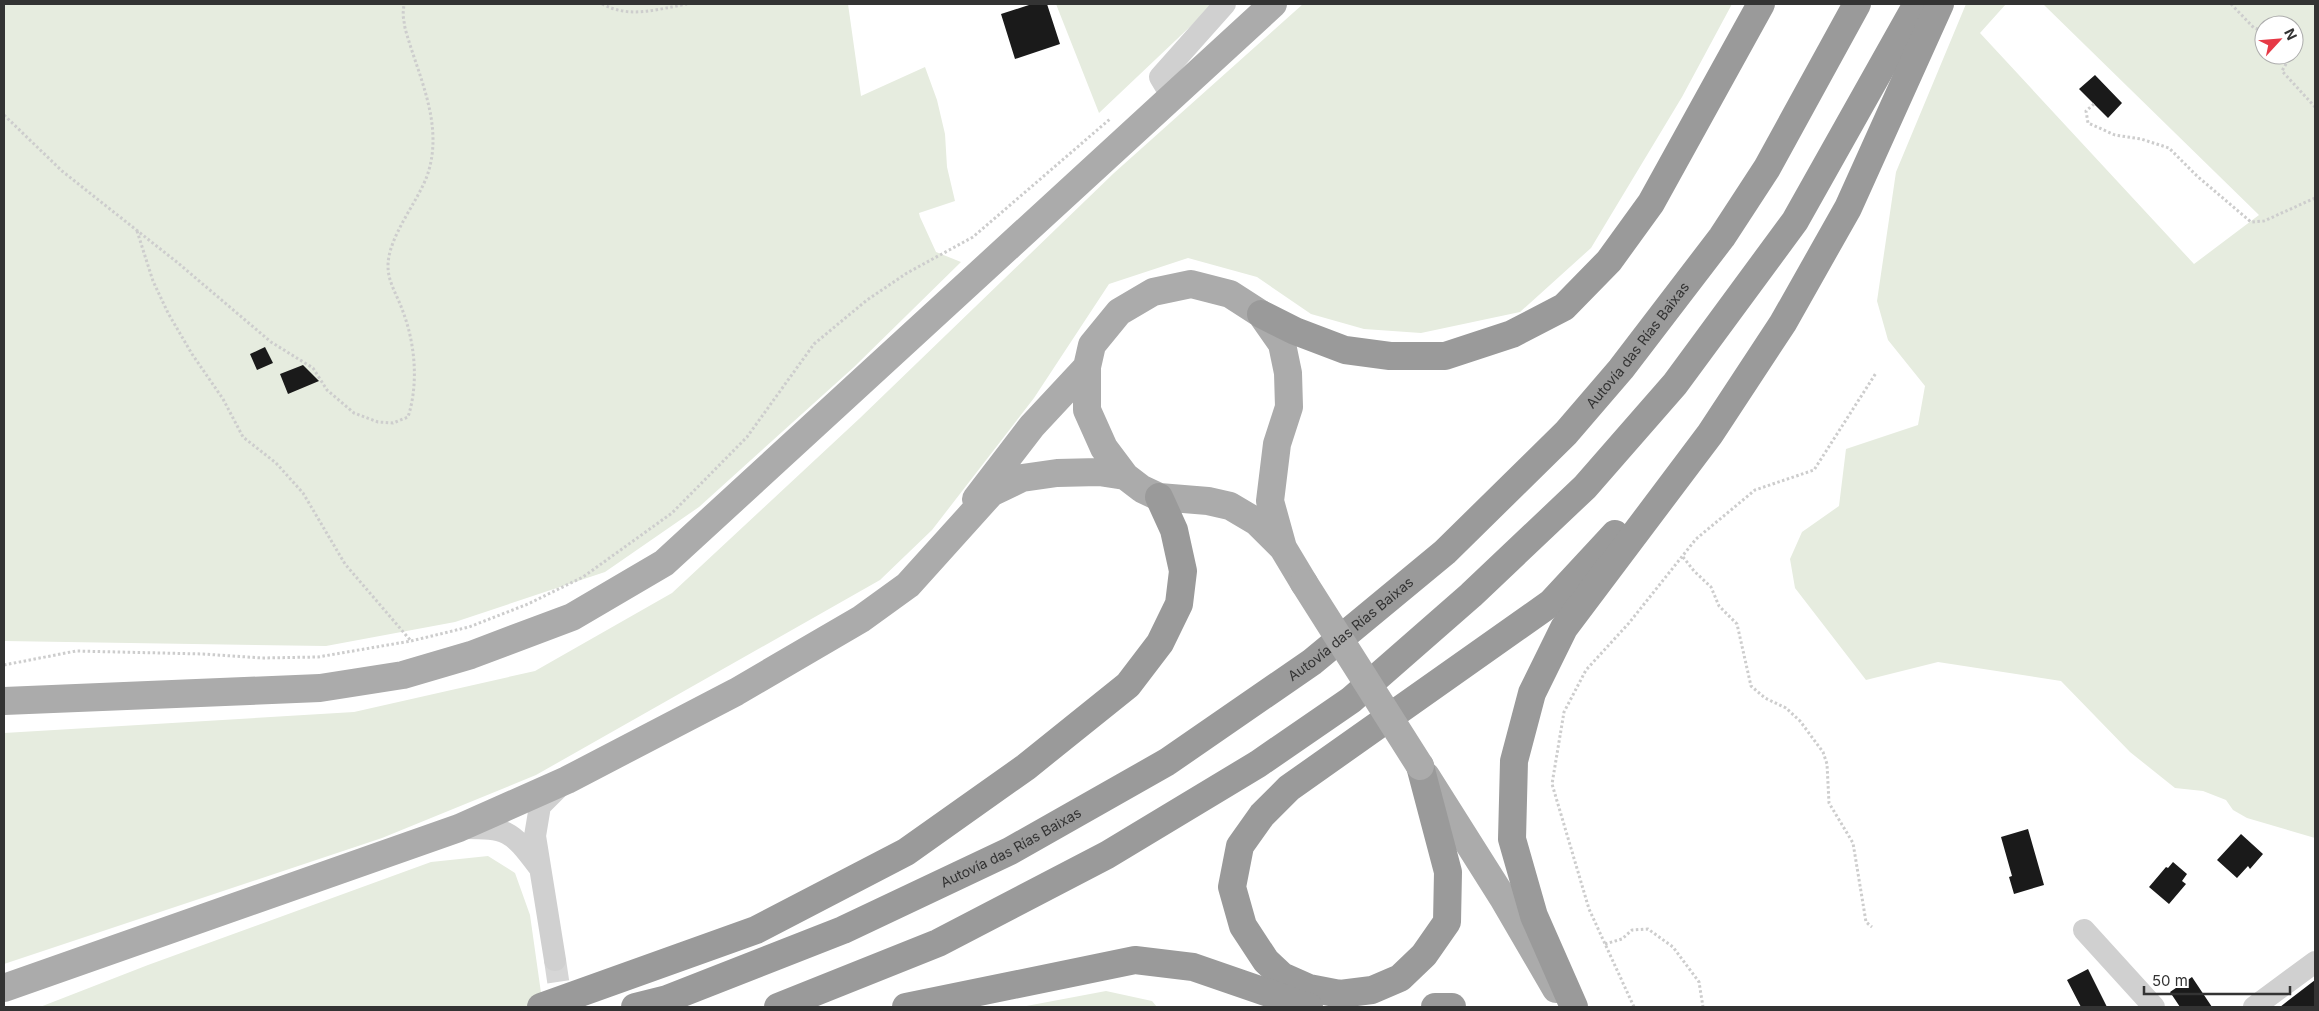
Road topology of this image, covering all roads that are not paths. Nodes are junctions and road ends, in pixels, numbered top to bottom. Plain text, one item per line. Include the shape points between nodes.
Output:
1 (1226, 4) edge
2 (1273, 4) edge
3 (1761, 4) edge
4 (1857, 4) edge
5 (1917, 4) edge
6 (1940, 4) edge
7 (1172, 97) junction
8 (1261, 314) junction
9 (1087, 367) junction
10 (1710, 434) junction
11 (1125, 476) junction
12 (1159, 497) junction
13 (957, 529) junction
14 (1283, 548) junction
15 (176, 695) junction
16 (4, 701) edge
17 (4, 719) edge
18 (1420, 766) junction
19 (567, 780) junction
20 (512, 804) junction
21 (459, 828) junction
22 (527, 838) junction
23 (2084, 930) dead end
24 (555, 960) tunnel mouth
25 (2315, 962) edge
26 (4, 988) edge
27 (541, 1007) edge
28 (635, 1007) edge
29 (778, 1007) edge
30 (906, 1007) edge
31 (1309, 1007) edge
32 (1435, 1007) edge
33 (1452, 1007) edge
34 (1567, 1007) edge
35 (1574, 1007) edge
36 (2154, 1007) edge
37 (2254, 1007) edge

1 - 7 street via 1160,77
2 - 7 main road
3 - 8 highway via 1651,203 1609,262 1564,307 1512,334 1446,356 1390,356 1346,350
4 - 28 highway, Autovía das Rías Baixas via 1767,168 1722,238 1621,370 1572,426 1438,558 1312,662 1167,762 1010,852 843,930 667,999
5 - 29 highway via 1795,221 1676,384 1585,487 1471,595 1351,700 1258,764 1107,855 938,943
6 - 10 highway via 1848,208 1783,323
7 - 15 main road via 664,563 572,617 471,655 403,675 320,688
8 - 9 main road via 1230,294 1191,284 1154,292 1119,312 1092,345
8 - 14 main road via 1282,344 1288,373 1289,407 1277,444 1270,500
9 - 11 main road via 1087,410 1104,448
9 - 13 main road via 1032,426 982,490
10 - 18 highway via 1551,603 1289,788 1262,815 1240,846 1232,887 1243,926 1266,961 1282,976 1309,988 1340,994 1372,990 1400,978 1424,955 1447,922 1448,872
10 - 35 highway via 1564,628 1532,693 1514,762 1512,839 1534,916
11 - 12 main road
11 - 13 main road via 1099,472 1022,478 991,493
12 - 14 main road via 1208,500 1230,506 1256,522
12 - 27 highway via 1174,530 1183,571 1179,604 1160,643 1128,685 1026,767 906,852 756,930
13 - 19 main road via 908,585 861,620 736,692
14 - 18 main road, bridge
15 - 16 main road
15 - 17 main road via 54,716
18 - 34 main road
19 - 20 main road
19 - 22 street via 540,806
20 - 21 main road
20 - 22 street via 522,810
21 - 22 street via 496,828
21 - 26 main road
22 - 24 street via 540,869
23 - 36 street
25 - 37 street
30 - 31 highway via 1135,960 1193,967
32 - 33 highway

